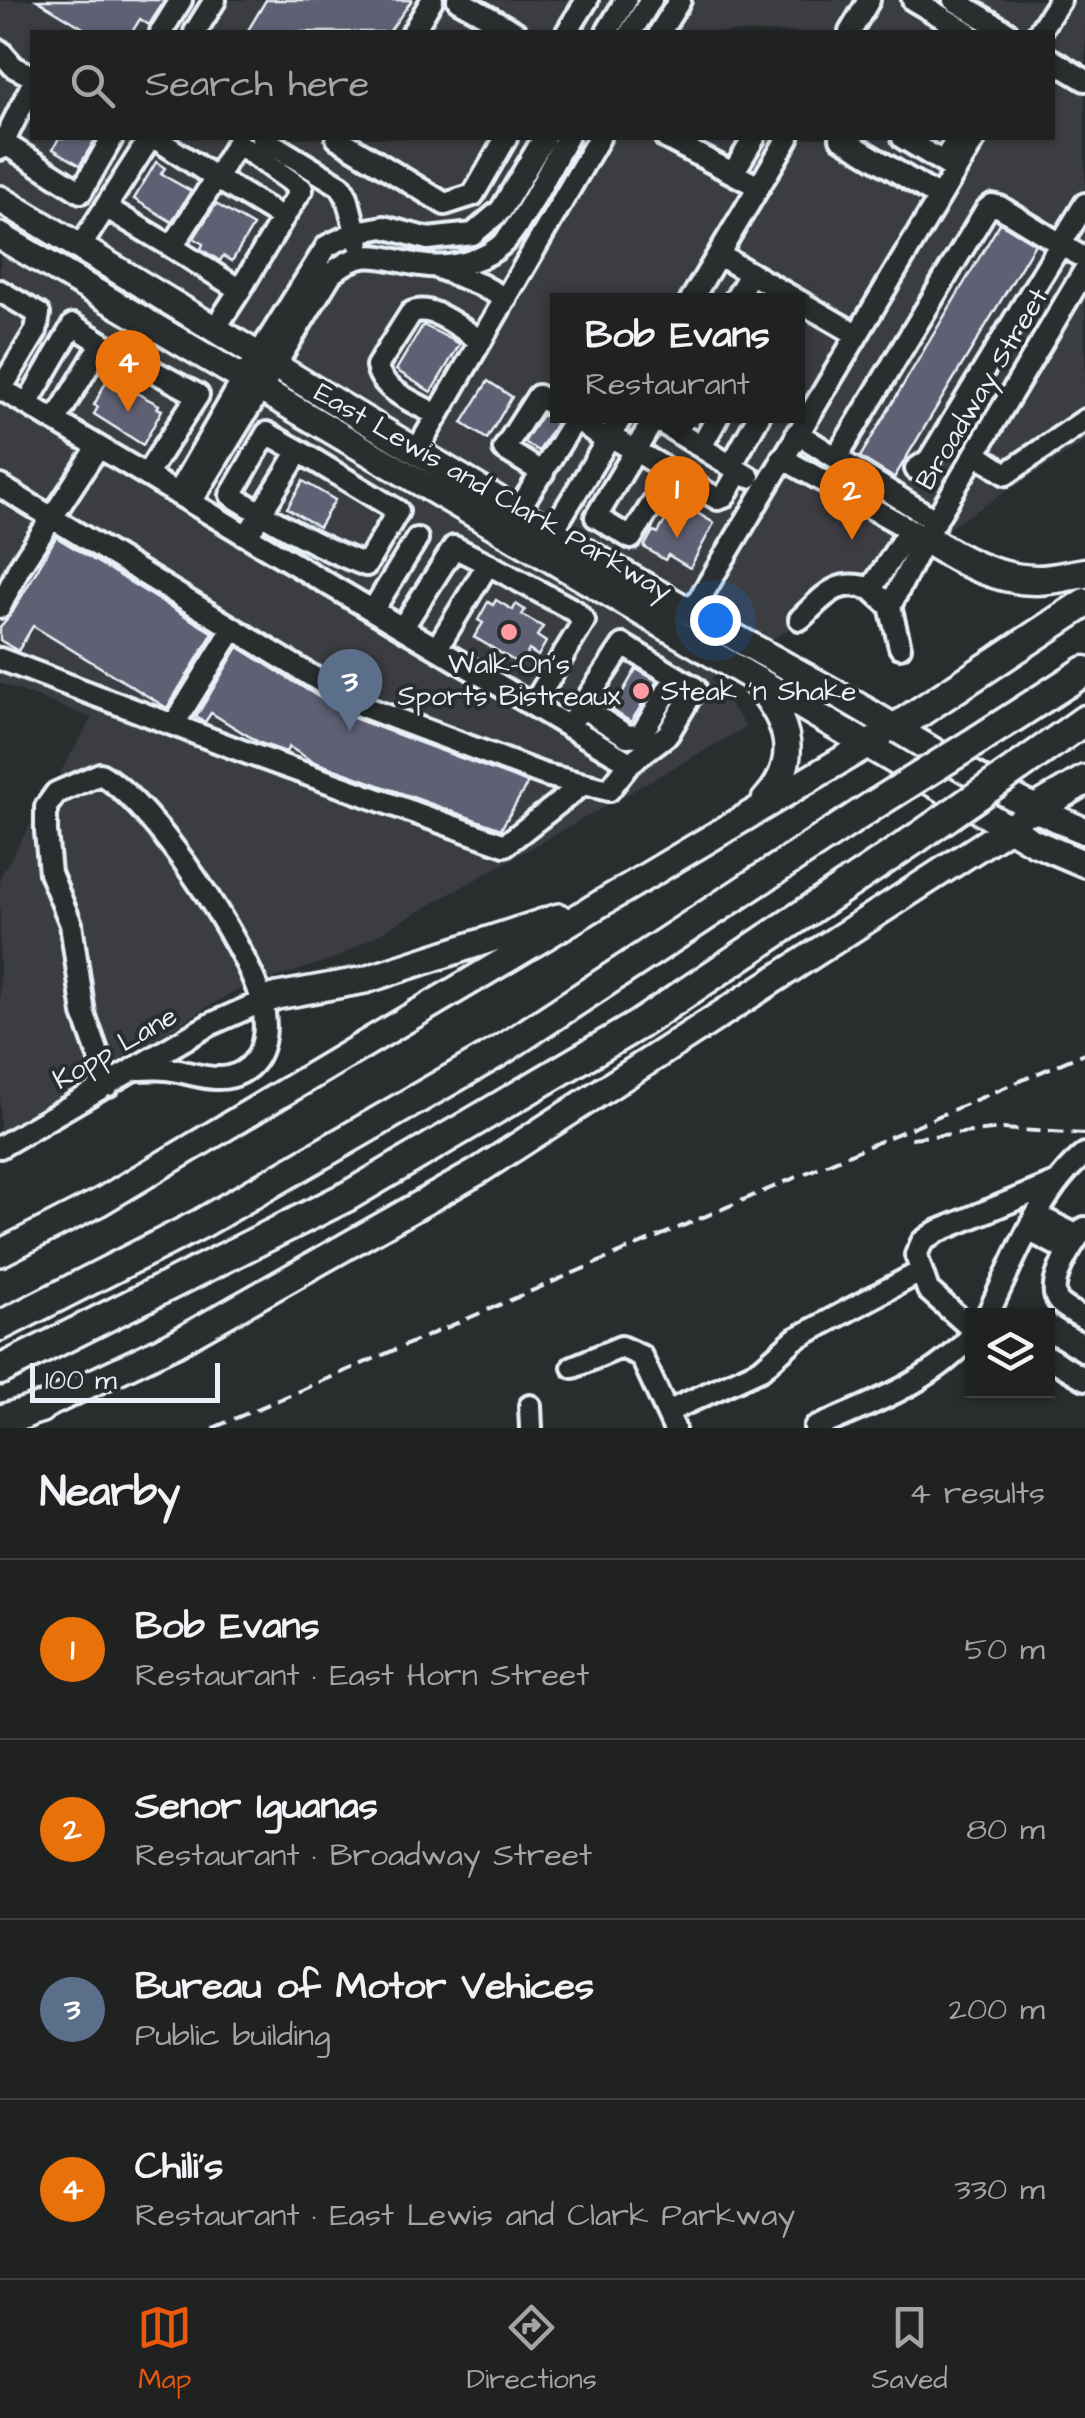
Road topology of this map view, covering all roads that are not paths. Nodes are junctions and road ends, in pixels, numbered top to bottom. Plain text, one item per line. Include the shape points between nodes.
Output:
1 (181, 0) edge
2 (215, 0) edge
3 (432, 0) edge
4 (458, 0) edge
5 (587, 0) edge
6 (626, 0) edge
7 (651, 0) edge
8 (680, 0) edge
9 (869, 0) edge
10 (884, 0) edge
11 (913, 0) edge
12 (954, 0) edge
13 (1060, 0) edge
14 (162, 30) edge
15 (196, 30) edge
16 (414, 30) edge
17 (511, 30) edge
18 (568, 30) edge
19 (608, 30) edge
20 (633, 30) edge
21 (667, 30) edge
22 (851, 30) edge
23 (866, 30) edge
24 (964, 30) edge
25 (1004, 30) edge
26 (1040, 30) edge
27 (2, 58) edge
28 (1055, 62) edge
29 (30, 75) edge
30 (1085, 80) edge
31 (30, 96) edge
32 (25, 125) edge
33 (111, 140) edge
34 (152, 140) edge
35 (156, 140) edge
36 (234, 140) edge
37 (235, 140) edge
38 (265, 140) edge
39 (345, 140) edge
40 (505, 140) edge
41 (543, 140) edge
42 (566, 140) edge
43 (598, 140) edge
44 (670, 140) edge
45 (753, 140) edge
46 (787, 140) edge
47 (844, 140) edge
48 (906, 140) edge
49 (957, 140) edge
50 (973, 140) edge
51 (2, 146) edge
52 (949, 166) junction
53 (732, 172) junction
54 (328, 176) junction
55 (216, 178) junction
56 (759, 187) junction
57 (939, 197) junction
58 (0, 199) edge
59 (1085, 204) edge
60 (107, 208) junction
61 (283, 218) junction
62 (356, 232) junction
63 (0, 236) edge
64 (1060, 244) junction
65 (80, 247) junction
66 (172, 248) junction
67 (718, 255) junction
68 (362, 258) junction
69 (1085, 260) edge
70 (436, 267) junction
71 (1085, 270) edge
72 (750, 274) junction
73 (240, 290) junction
74 (0, 291) edge
75 (696, 293) edge
76 (739, 293) edge
77 (784, 293) edge
78 (506, 298) junction
79 (805, 305) edge
80 (214, 330) junction
81 (856, 334) junction
82 (481, 340) junction
83 (102, 343) junction
84 (995, 352) junction
85 (266, 361) junction
86 (1026, 371) junction
87 (251, 386) junction
88 (806, 400) edge
89 (27, 404) junction
90 (550, 404) edge
91 (438, 415) junction
92 (1085, 420) edge
93 (56, 422) junction
94 (561, 423) edge
95 (580, 423) edge
96 (618, 423) edge
97 (654, 423) edge
98 (674, 423) edge
99 (714, 423) edge
100 (757, 423) edge
101 (800, 423) edge
102 (797, 434) junction
103 (608, 439) junction
104 (98, 447) junction
105 (701, 447) junction
106 (635, 450) junction
107 (299, 452) junction
108 (416, 452) junction
109 (976, 454) junction
110 (782, 458) junction
111 (836, 458) junction
112 (546, 467) junction
113 (735, 468) junction
114 (672, 472) junction
115 (146, 475) junction
116 (913, 477) junction
117 (960, 480) junction
118 (0, 486) edge
119 (765, 487) junction
120 (184, 498) junction
121 (517, 512) junction
122 (261, 514) junction
123 (52, 518) junction
124 (923, 530) junction
125 (247, 536) junction
126 (416, 539) dead end
127 (545, 543) junction
128 (488, 564) junction
129 (1085, 573) edge
130 (871, 588) junction
131 (1085, 603) edge
132 (890, 606) junction
133 (0, 607) edge
134 (373, 610) junction
135 (690, 613) junction
136 (800, 619) dead end
137 (402, 627) junction
138 (233, 629) junction
139 (900, 647) dead end
140 (437, 648) junction
141 (0, 659) edge
142 (1085, 670) edge
143 (747, 674) junction
144 (676, 677) junction
145 (533, 705) junction
146 (582, 707) junction
147 (1085, 720) edge
148 (174, 724) junction
149 (569, 726) junction
150 (897, 726) junction
151 (1085, 728) edge
152 (868, 745) junction
153 (1044, 748) junction
154 (630, 763) junction
155 (1085, 780) edge
156 (583, 784) junction
157 (756, 809) junction
158 (1034, 810) junction
159 (1009, 828) junction
160 (1085, 831) edge
161 (1085, 864) edge
162 (612, 899) junction
163 (262, 1002) junction
164 (136, 1069) junction
165 (108, 1084) junction
166 (0, 1147) edge
167 (1085, 1154) edge
168 (1058, 1182) junction
169 (1034, 1223) junction
170 (1077, 1238) edge
171 (0, 1253) edge
172 (920, 1272) junction
173 (991, 1308) edge
174 (1085, 1318) edge
175 (965, 1325) edge
176 (0, 1326) edge
177 (965, 1343) edge
178 (1055, 1361) edge
179 (573, 1367) dead end
180 (0, 1370) edge
181 (1085, 1380) edge
182 (530, 1406) dead end
183 (40, 1408) joint
184 (671, 1420) edge
185 (0, 1424) edge
186 (531, 1428) edge
187 (816, 1428) edge

1 - 14 street
2 - 15 street
3 - 16 street
4 - 17 street
5 - 18 street
6 - 19 street
7 - 20 street
8 - 21 street
9 - 22 street
10 - 23 street
11 - 24 street
12 - 25 street
13 - 26 street
27 - 29 street
28 - 30 street
31 - 32 street
32 - 51 street
33 - 51 street via 80,192
34 - 60 street
35 - 55 street
36 - 55 street
37 - 61 street via 302,189
38 - 54 street
39 - 40 street via 445,204 474,195
39 - 54 street
41 - 62 street via 501,210 474,234 428,239 384,226
42 - 70 street via 506,240 472,261
43 - 78 street
44 - 53 street
45 - 53 street
46 - 56 street
47 - 57 street
48 - 52 street
49 - 52 street
50 - 52 street
52 - 57 street
53 - 56 street
54 - 62 street via 347,197
55 - 61 street
55 - 66 street
56 - 67 street
57 - 81 street
58 - 65 main road, East Lewis and Clark Parkway
59 - 64 street
60 - 65 street
60 - 66 street
61 - 73 street
62 - 68 street
62 - 85 street via 322,252
63 - 87 main road, East Lewis and Clark Parkway
64 - 69 street
64 - 84 street
64 - 111 street via 1000,207 986,210
65 - 80 main road, East Lewis and Clark Parkway
66 - 73 street
67 - 72 street
67 - 75 street
68 - 70 street via 389,256
68 - 85 street via 331,274
70 - 78 street
71 - 86 street, Broadway Street
72 - 76 street
72 - 77 street
73 - 80 street
74 - 89 street via 39,314 36,331 1,389
78 - 82 street
79 - 81 street
80 - 85 main road, East Lewis and Clark Parkway
81 - 88 street
82 - 91 street
82 - 91 street via 418,309 377,366 389,386
83 - 89 street via 73,325
83 - 93 street
83 - 115 street via 198,396
84 - 86 street
84 - 116 street
85 - 87 street
85 - 108 main road, East Lewis and Clark Parkway
86 - 109 street, Broadway Street
87 - 120 street
87 - 127 main road, East Lewis and Clark Parkway
89 - 93 street
90 - 112 street via 538,396 504,449
91 - 108 street
92 - 109 street via 1006,474
93 - 104 street
94 - 112 street
95 - 103 street
96 - 103 street
97 - 106 street
98 - 105 street
99 - 105 street
100 - 113 street
101 - 102 street
102 - 110 street
102 - 111 street
103 - 106 street
103 - 127 street
104 - 115 street
104 - 123 street
105 - 113 street
106 - 114 street
106 - 114 street via 596,517 631,538
107 - 122 street
107 - 122 street via 267,433 231,495
107 - 122 street via 398,511 366,565 315,546
108 - 121 main road, East Lewis and Clark Parkway
109 - 117 street, Broadway Street
110 - 119 street
110 - 124 street
111 - 116 street
112 - 121 street
113 - 114 street via 718,499
113 - 119 street
115 - 120 street
116 - 117 street
116 - 124 street
117 - 124 street, Broadway Street
118 - 123 street
119 - 135 street
120 - 125 street
121 - 127 main road, East Lewis and Clark Parkway
122 - 125 street
123 - 133 street
123 - 138 street
124 - 129 highway via 960,560 992,573 1037,580
124 - 130 street
124 - 132 street, Broadway Street
125 - 134 street
126 - 134 street
127 - 135 main road, East Lewis and Clark Parkway
127 - 143 main road, East Lewis and Clark Parkway
128 - 137 street via 454,546
128 - 140 street
128 - 145 street via 584,621
130 - 132 street
130 - 136 street via 834,588
131 - 150 highway
132 - 139 street
134 - 137 street
135 - 150 main road, East Lewis and Clark Parkway
137 - 140 street
138 - 148 street
138 - 156 street via 358,705
140 - 145 street
141 - 148 street
142 - 176 highway, bridge via 500,1050 202,1222
143 - 152 main road, East Lewis and Clark Parkway
143 - 157 main road via 780,714 788,753 783,775
144 - 146 street via 640,736 627,736
144 - 146 street via 622,645
144 - 154 street via 694,688 668,734
145 - 149 street
146 - 149 street
147 - 153 highway
148 - 156 street via 506,845
149 - 154 street
150 - 152 main road
150 - 158 main road, East Lewis and Clark Parkway
151 - 153 highway
152 - 157 main road
152 - 159 main road, East Lewis and Clark Parkway
153 - 180 highway, bridge via 638,1025 348,1196
154 - 156 street via 609,790
155 - 158 highway
157 - 162 main road
158 - 159 main road
158 - 160 main road, East Lewis and Clark Parkway
159 - 161 main road, East Lewis and Clark Parkway
159 - 183 main road via 477,1172 176,1343
162 - 163 main road via 365,980
162 - 171 main road via 100,1202
163 - 164 street, Kopp Lane
163 - 164 street via 265,1040 242,1072 215,1079
163 - 165 street via 230,935 164,832 114,781 100,774 78,780 46,807 50,873 71,924 84,1014
164 - 165 street, Kopp Lane
165 - 166 street, Kopp Lane
167 - 168 street
168 - 169 street
168 - 172 street via 936,1232 916,1255
169 - 170 street
169 - 173 street
170 - 174 street via 1054,1292 1058,1302
172 - 175 street via 928,1290
172 - 184 street via 795,1339 762,1370
177 - 187 street via 902,1390
178 - 181 street
179 - 184 street via 621,1347 641,1356
182 - 186 street
183 - 185 highway

